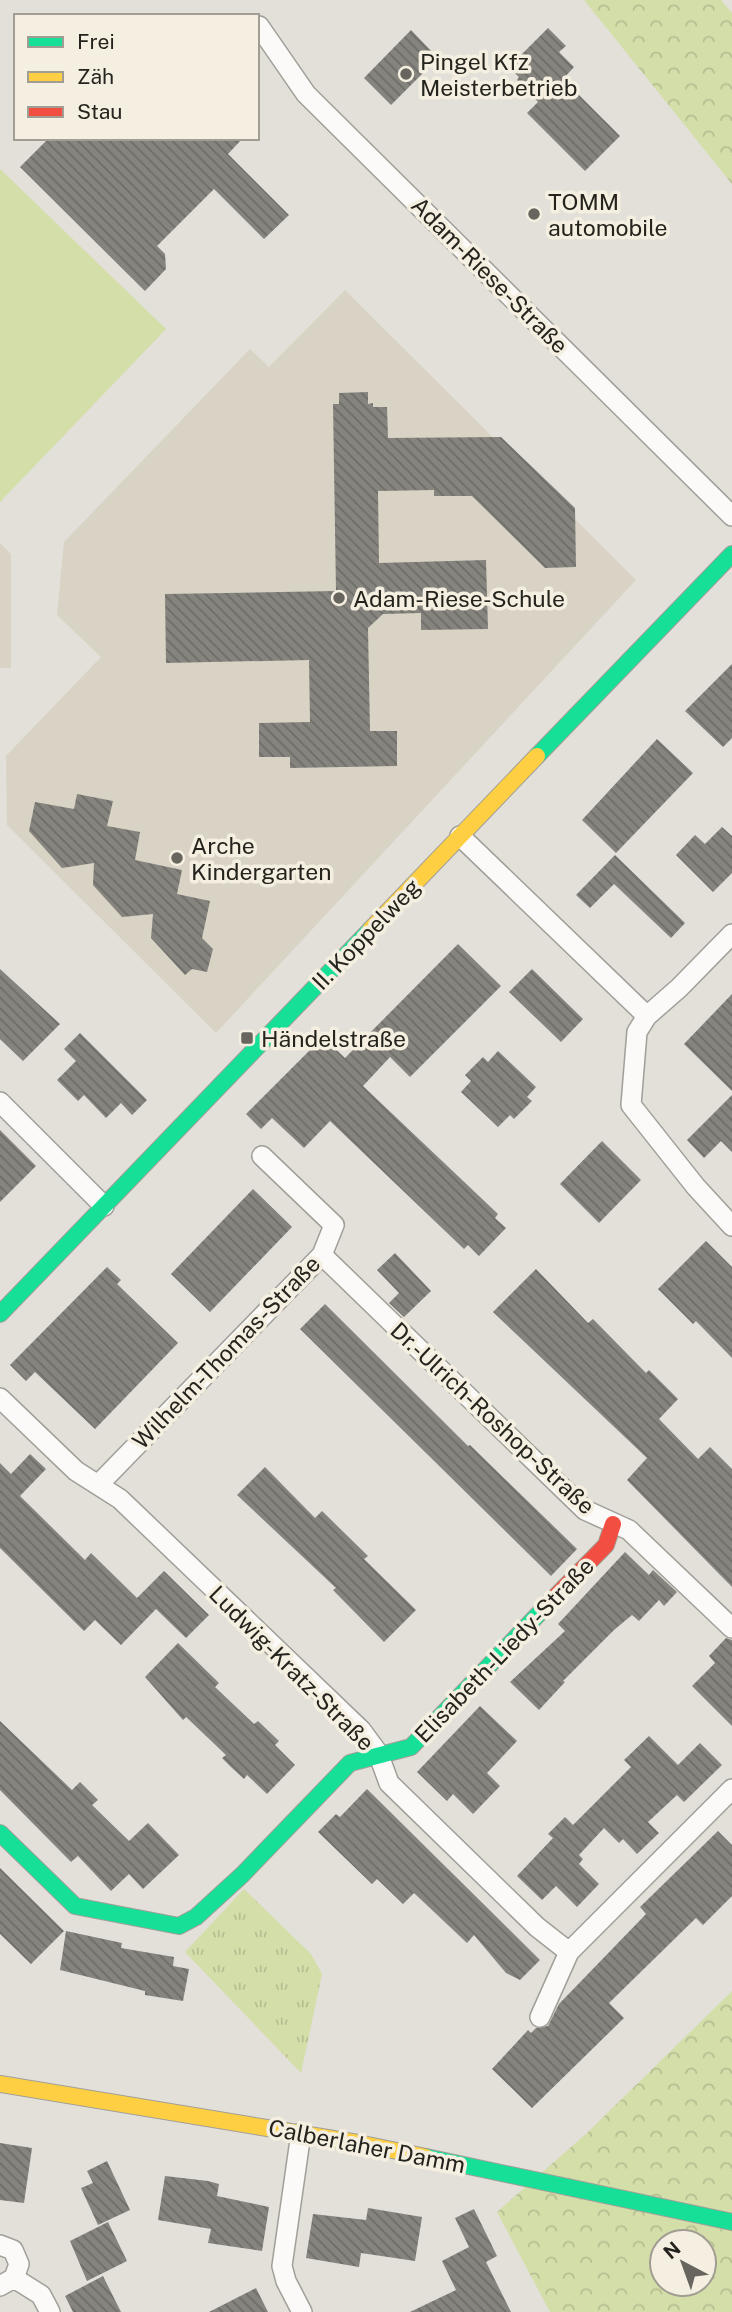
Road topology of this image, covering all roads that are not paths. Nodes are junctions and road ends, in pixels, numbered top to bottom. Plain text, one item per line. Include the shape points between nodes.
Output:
1 (259, 26) dead end
2 (732, 516) edge
3 (732, 554) edge
4 (460, 836) junction
5 (732, 934) edge
6 (647, 1016) junction
7 (0, 1102) edge
8 (262, 1156) dead end
9 (104, 1206) junction
10 (732, 1226) edge
11 (322, 1255) junction
12 (0, 1314) edge
13 (0, 1398) edge
14 (97, 1485) junction
15 (613, 1524) junction
16 (732, 1628) edge
17 (378, 1753) junction
18 (732, 1789) edge
19 (0, 1833) edge
20 (569, 1952) junction
21 (540, 2017) dead end
22 (0, 2084) edge
23 (301, 2133) junction
24 (732, 2222) edge
25 (0, 2245) edge
26 (7, 2282) edge
27 (50, 2312) edge
28 (302, 2312) edge

1 - 2 street, Adam-Riese-Straße via 306,94
3 - 4 street, II. Koppelweg
4 - 6 street
4 - 9 street, II. Koppelweg
5 - 6 street
6 - 10 street via 637,1032 631,1105
7 - 9 street
8 - 11 street, Wilhelm-Thomas-Straße via 334,1225
9 - 12 street, II. Koppelweg
11 - 14 street, Wilhelm-Thomas-Straße
11 - 15 street, Dr.-Ulrich-Roshop-Straße via 585,1510
13 - 14 street, Ludwig-Kratz-Straße via 76,1471
14 - 17 street, Ludwig-Kratz-Straße via 130,1509 361,1730
15 - 16 street, Dr.-Ulrich-Roshop-Straße via 629,1530
15 - 17 street, Elisabeth-Liedy-Straße via 606,1545 411,1747
17 - 19 street, Elisabeth-Liedy-Straße via 350,1763 242,1875 196,1917 179,1926 75,1906
17 - 20 street, Ludwig-Kratz-Straße via 389,1783 537,1927
18 - 20 street
20 - 21 street
22 - 23 street, Calberlaher Damm
23 - 24 street, Calberlaher Damm
23 - 28 street via 282,2266
25 - 26 street via 17,2256 18,2272
26 - 27 street via 41,2295

